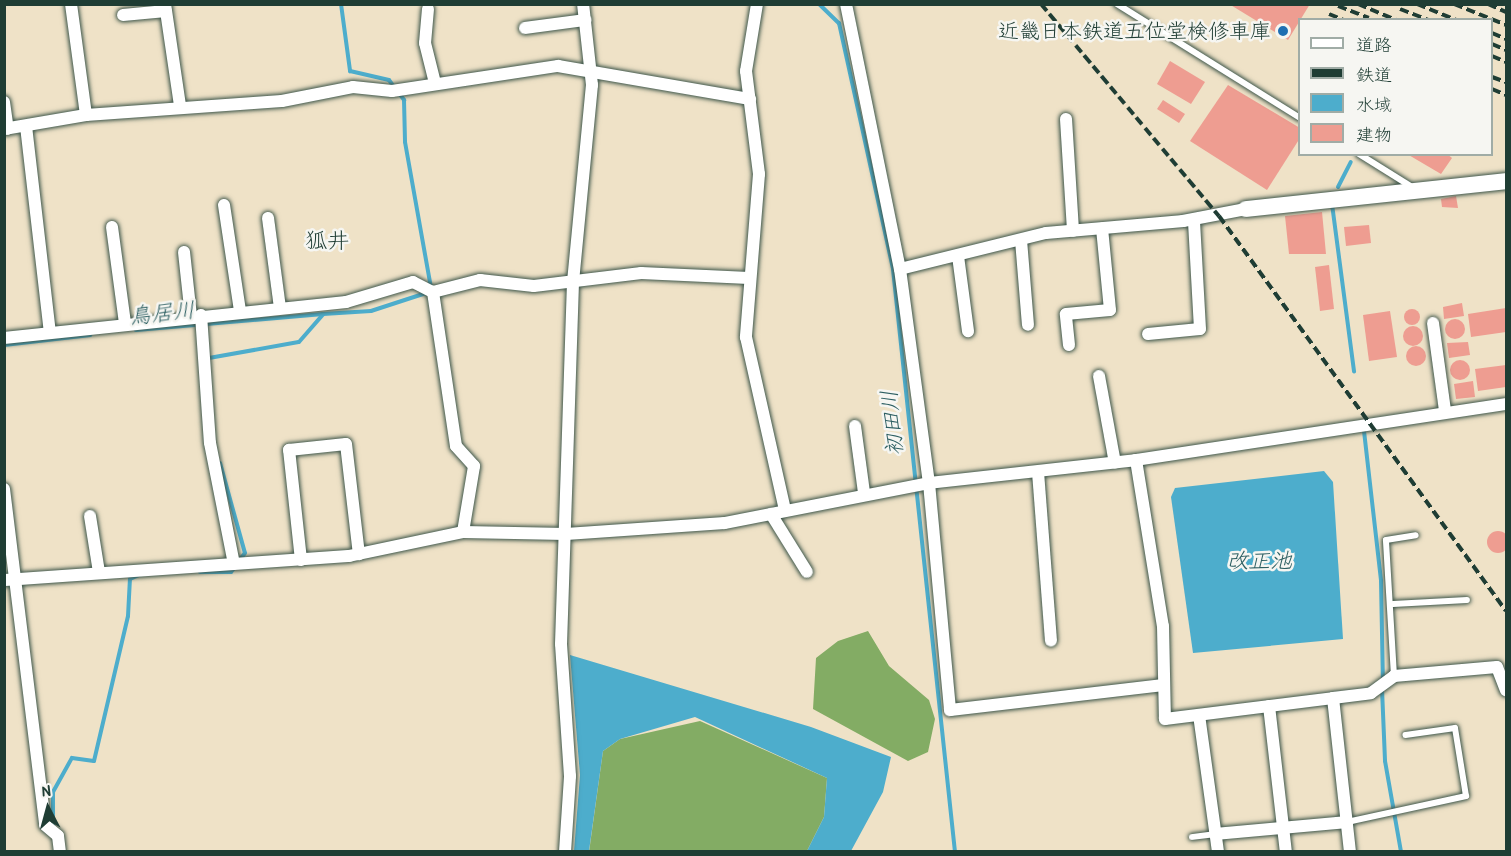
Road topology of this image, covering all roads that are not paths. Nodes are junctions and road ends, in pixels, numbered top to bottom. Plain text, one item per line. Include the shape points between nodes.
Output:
1 (71, 4) edge
2 (583, 4) edge
3 (757, 4) edge
4 (846, 4) edge
5 (1117, 4) edge
6 (166, 8) edge
7 (428, 9) dead end
8 (123, 15) dead end
9 (585, 20) junction
10 (525, 28) dead end
11 (592, 71) junction
12 (435, 83) junction
13 (750, 99) junction
14 (4, 102) edge
15 (180, 106) junction
16 (86, 115) junction
17 (1298, 117) edge
18 (1066, 119) dead end
19 (26, 126) junction
20 (6, 129) edge
21 (1362, 156) edge
22 (1506, 181) edge
23 (1418, 191) junction
24 (224, 205) dead end
25 (1246, 209) joint
26 (268, 218) dead end
27 (1194, 220) junction
28 (112, 227) dead end
29 (1102, 228) junction
30 (1073, 231) junction
31 (1021, 240) junction
32 (184, 252) dead end
33 (958, 256) junction
34 (900, 269) junction
35 (749, 278) junction
36 (573, 282) junction
37 (433, 292) junction
38 (280, 308) junction
39 (240, 311) junction
40 (196, 315) junction
41 (125, 323) junction
42 (1433, 323) dead end
43 (1028, 326) dead end
44 (968, 331) dead end
45 (50, 333) junction
46 (1148, 334) dead end
47 (4, 338) edge
48 (1069, 345) dead end
49 (1099, 376) dead end
50 (1506, 404) edge
51 (1445, 411) junction
52 (855, 426) dead end
53 (1136, 460) junction
54 (1115, 463) junction
55 (1038, 472) junction
56 (929, 483) junction
57 (4, 489) edge
58 (864, 494) junction
59 (785, 510) junction
60 (771, 514) junction
61 (90, 516) dead end
62 (463, 532) junction
63 (566, 534) junction
64 (1416, 536) dead end
65 (359, 554) junction
66 (302, 560) junction
67 (239, 563) junction
68 (99, 572) junction
69 (807, 572) dead end
70 (18, 579) junction
71 (4, 580) edge
72 (1467, 600) dead end
73 (1393, 604) junction
74 (1051, 640) dead end
75 (1391, 681) junction
76 (1162, 685) junction
77 (1506, 690) edge
78 (1333, 698) junction
79 (1269, 706) junction
80 (1199, 715) junction
81 (1405, 735) dead end
82 (1347, 822) junction
83 (1284, 828) junction
84 (1215, 834) junction
85 (1192, 837) dead end
86 (60, 852) edge
87 (565, 852) edge
88 (1218, 852) edge
89 (1286, 852) edge
90 (1350, 852) edge

1 - 16 street
2 - 9 street
3 - 13 street via 747,53
4 - 34 street
5 - 17 lane
6 - 8 street
6 - 15 street
7 - 12 street via 425,43
9 - 10 street
9 - 11 street
11 - 12 street via 558,66
11 - 13 street
11 - 36 street
12 - 15 street via 392,91 353,87 282,101
13 - 35 street via 759,174
14 - 20 street
15 - 16 street
16 - 19 street
18 - 30 street
19 - 20 street
19 - 45 street
21 - 23 lane
22 - 23 street
23 - 25 street
24 - 39 street
25 - 27 street
26 - 38 street
27 - 29 street
27 - 46 street via 1200,329
28 - 41 street
29 - 30 street
29 - 48 street via 1110,310 1066,314
30 - 31 street
31 - 33 street
31 - 43 street
32 - 40 street
33 - 34 street
33 - 44 street
34 - 56 street
35 - 36 street via 641,273
35 - 59 street via 746,337
36 - 37 street via 525,286 480,280
36 - 63 street
37 - 38 street via 413,282 369,299
37 - 62 street via 456,446 474,466
38 - 39 street
39 - 40 street
40 - 41 street
40 - 67 street via 202,330 210,442
41 - 45 street
42 - 51 street
45 - 47 street
49 - 54 street
50 - 51 street
51 - 53 street
52 - 58 street
53 - 54 street
53 - 76 street via 1163,626
54 - 55 street
55 - 56 street
55 - 74 street
56 - 58 street
56 - 76 street via 950,710
57 - 70 street
58 - 59 street
59 - 60 street
60 - 63 street via 706,525
60 - 69 street
61 - 68 street
62 - 63 street
62 - 65 street
63 - 87 street via 561,644 571,799
64 - 73 lane via 1386,540
65 - 66 street
65 - 66 street via 346,444 289,450
66 - 67 street
67 - 68 street
68 - 70 street
70 - 71 street
70 - 86 street via 45,825 58,836
72 - 73 lane
73 - 75 lane
75 - 77 street via 1497,667
75 - 78 street via 1371,693
76 - 80 street via 1165,719
78 - 79 street
78 - 82 street
79 - 80 street
79 - 83 street
80 - 84 street
81 - 82 lane via 1455,728 1466,796
82 - 83 street
82 - 90 street
83 - 84 street
83 - 89 street
84 - 85 lane
84 - 88 street

